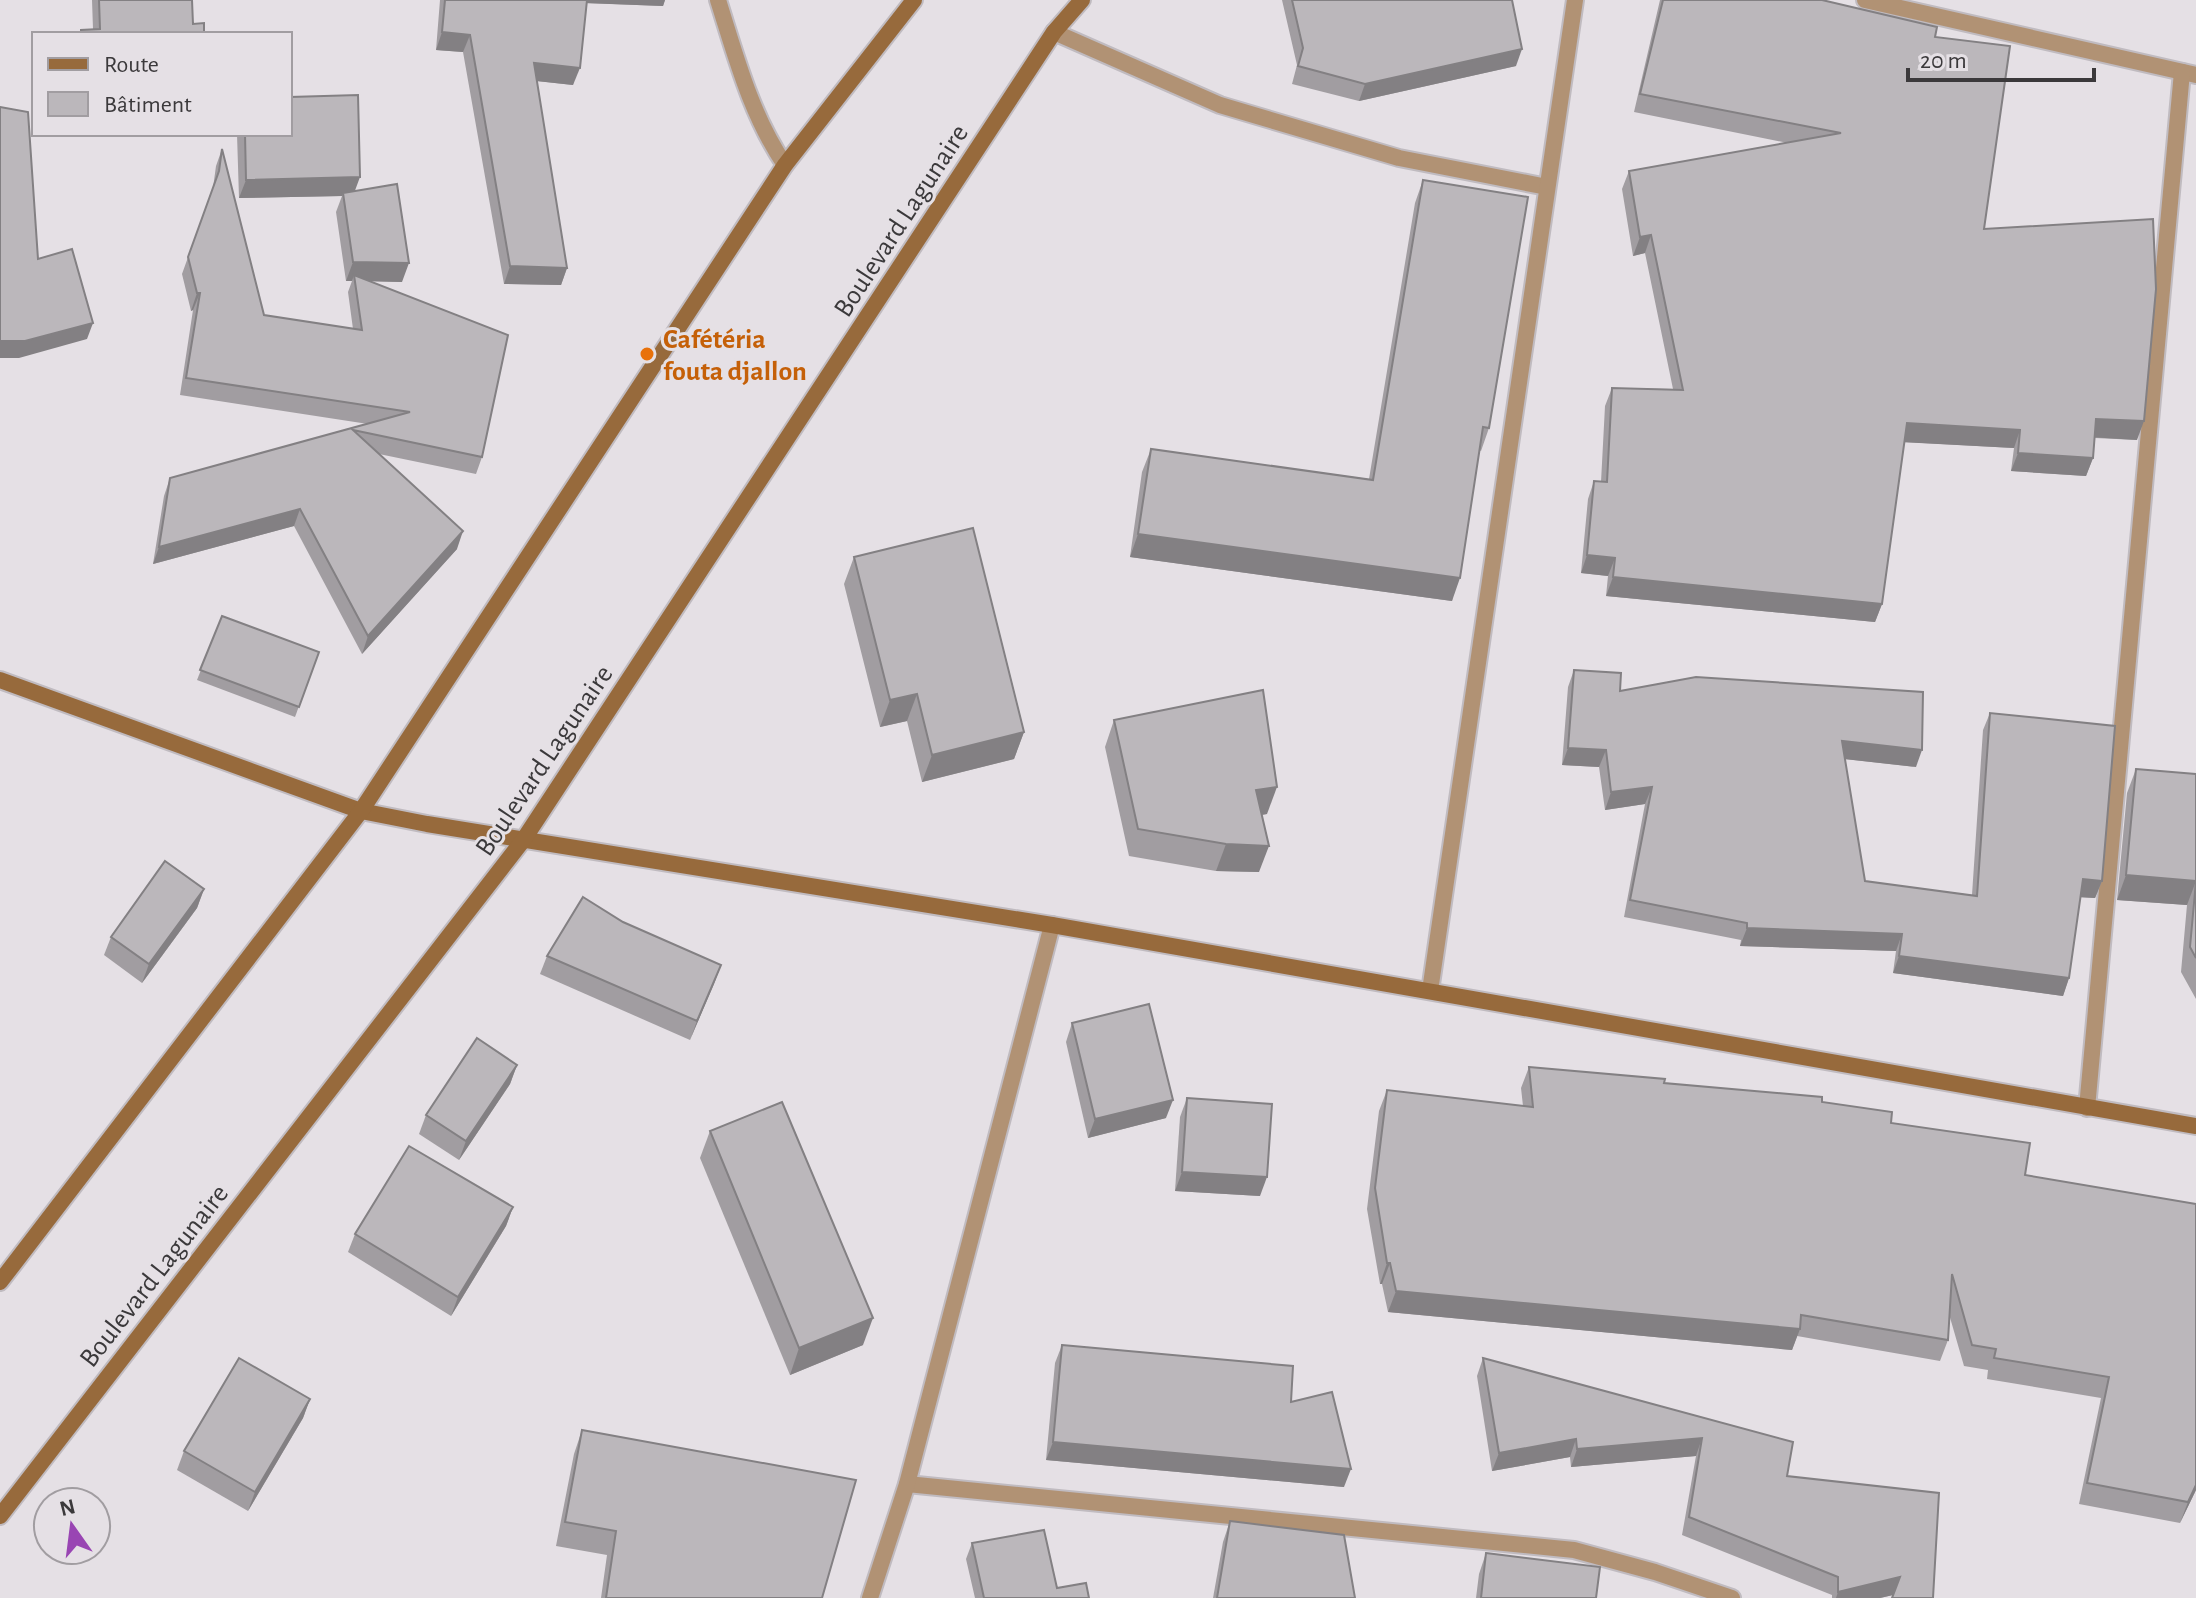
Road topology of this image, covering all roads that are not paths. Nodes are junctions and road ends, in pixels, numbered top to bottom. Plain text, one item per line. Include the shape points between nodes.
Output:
1 (718, 0) edge
2 (914, 0) edge
3 (1082, 0) edge
4 (1575, 0) edge
5 (1865, 0) edge
6 (1054, 32) junction
7 (2189, 74) edge
8 (785, 165) junction
9 (1547, 187) junction
10 (0, 680) edge
11 (361, 811) junction
12 (524, 839) junction
13 (1052, 925) junction
14 (1430, 991) junction
15 (2087, 1108) junction
16 (2196, 1126) edge
17 (0, 1282) edge
18 (907, 1484) junction
19 (0, 1516) edge
20 (870, 1598) edge
21 (1732, 1598) edge

1 - 8 street via 765,136
2 - 8 main road
3 - 6 main road, Boulevard Lagunaire
4 - 9 street
5 - 7 street
6 - 9 street via 1220,105 1399,158
6 - 12 main road, Boulevard Lagunaire
7 - 15 street
8 - 11 main road
9 - 14 street
10 - 11 main road
11 - 12 main road
11 - 17 main road
12 - 13 main road
12 - 19 main road, Boulevard Lagunaire
13 - 14 main road
13 - 18 street
14 - 15 main road
15 - 16 main road
18 - 20 street
18 - 21 street via 1574,1550

